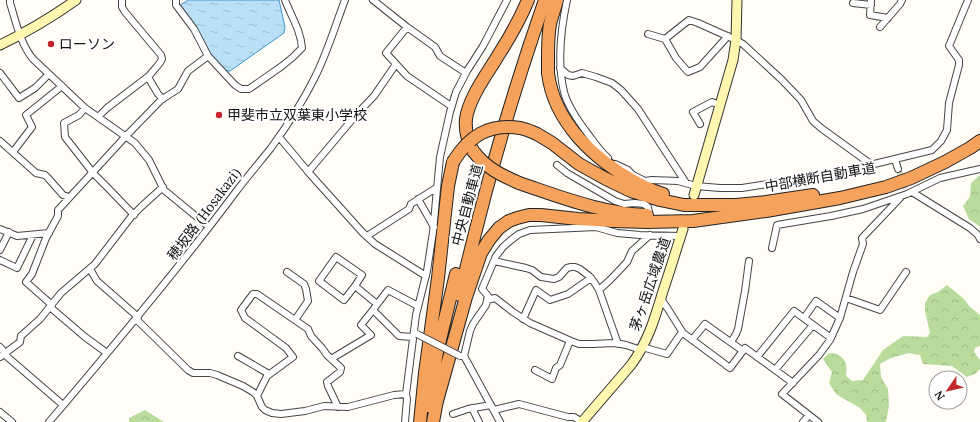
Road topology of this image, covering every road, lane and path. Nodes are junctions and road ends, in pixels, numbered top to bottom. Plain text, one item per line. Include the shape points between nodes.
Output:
1 (10, 0) edge
2 (76, 0) edge
3 (122, 0) edge
4 (176, 0) edge
5 (285, 0) edge
6 (345, 0) edge
7 (373, 0) edge
8 (507, 0) edge
9 (528, 0) edge
10 (536, 0) edge
11 (545, 0) edge
12 (557, 0) edge
13 (567, 0) edge
14 (737, 0) edge
15 (902, 0) edge
16 (968, 0) edge
17 (871, 2) edge
18 (853, 3) dead end
19 (888, 18) junction
20 (880, 27) dead end
21 (407, 28) junction
22 (648, 34) dead end
23 (20, 35) junction
24 (732, 38) junction
25 (665, 39) junction
26 (0, 45) edge
27 (208, 56) junction
28 (396, 64) junction
29 (560, 68) junction
30 (0, 73) edge
31 (466, 73) junction
32 (49, 74) junction
33 (148, 77) junction
34 (62, 86) junction
35 (163, 99) junction
36 (720, 105) junction
37 (452, 106) junction
38 (85, 108) junction
39 (98, 117) junction
40 (700, 124) dead end
41 (126, 136) junction
42 (279, 136) junction
43 (980, 140) edge
44 (0, 141) edge
45 (13, 152) junction
46 (895, 159) junction
47 (557, 165) dead end
48 (872, 165) junction
49 (898, 169) tunnel mouth
50 (980, 169) edge
51 (92, 172) junction
52 (308, 172) junction
53 (686, 183) junction
54 (163, 188) junction
55 (436, 188) junction
56 (695, 190) junction
57 (906, 193) junction
58 (69, 197) junction
59 (418, 199) junction
60 (706, 205) junction
61 (649, 212) dead end
62 (134, 214) junction
63 (736, 215) junction
64 (210, 227) junction
65 (434, 228) junction
66 (0, 229) edge
67 (9, 232) junction
68 (49, 233) junction
69 (682, 233) joint
70 (33, 234) junction
71 (647, 234) junction
72 (367, 236) junction
73 (980, 239) edge
74 (772, 248) dead end
75 (0, 250) edge
76 (0, 260) edge
77 (494, 261) junction
78 (749, 261) dead end
79 (90, 269) junction
80 (287, 272) dead end
81 (906, 272) dead end
82 (426, 276) junction
83 (591, 278) junction
84 (355, 286) junction
85 (599, 290) junction
86 (846, 298) junction
87 (661, 299) junction
88 (487, 300) junction
89 (51, 306) junction
90 (418, 306) junction
91 (375, 307) junction
92 (137, 318) junction
93 (804, 318) junction
94 (840, 318) junction
95 (523, 319) junction
96 (295, 320) junction
97 (812, 325) junction
98 (682, 332) junction
99 (415, 334) junction
100 (831, 338) junction
101 (692, 340) junction
102 (570, 341) junction
103 (731, 342) junction
104 (618, 344) junction
105 (0, 346) edge
106 (641, 348) junction
107 (743, 350) junction
108 (108, 354) junction
109 (3, 355) edge
110 (238, 356) dead end
111 (462, 356) junction
112 (757, 357) junction
113 (331, 359) junction
114 (535, 370) dead end
115 (775, 370) junction
116 (269, 374) junction
117 (793, 382) junction
118 (406, 394) junction
119 (257, 396) junction
120 (436, 402) junction
121 (63, 405) junction
122 (338, 407) junction
123 (472, 408) junction
124 (493, 408) junction
125 (0, 412) edge
126 (453, 414) dead end
127 (809, 415) junction
128 (12, 422) edge
129 (49, 422) edge
130 (405, 422) edge
131 (420, 422) edge
132 (425, 422) edge
133 (433, 422) edge
134 (479, 422) edge
135 (500, 422) edge
136 (582, 422) edge
137 (804, 422) edge
138 (818, 422) edge

1 - 23 street
2 - 23 street
3 - 33 street via 125,12 161,55 160,64
4 - 27 street via 176,5 194,29
5 - 27 street via 300,34 302,48 282,66 249,89 241,89
6 - 42 street, 穂坂路 (Hosakazi) via 314,79
7 - 21 street
8 - 31 street
9 - 63 highway, bridge via 472,98 468,110 467,135 470,146 480,160 519,183 589,206 643,215
10 - 132 highway, 中央自動車道 via 471,215 437,352
11 - 120 highway, 中央自動車道 via 519,76 478,216
12 - 60 highway via 550,24 548,73 560,112 574,133 594,154 638,184 663,194
13 - 29 street
14 - 24 street
15 - 19 street
16 - 46 street via 949,46 959,60 959,65 949,103 947,130 932,150
17 - 18 street
17 - 19 street via 870,15
19 - 20 street
21 - 28 street via 386,53
21 - 31 street via 435,47 440,56
22 - 25 street
23 - 26 street
23 - 32 street via 29,54
24 - 25 street via 689,20
24 - 25 street via 700,67 688,72
24 - 36 street via 733,60
24 - 48 street via 743,44 782,80 801,100 813,121
27 - 35 street via 188,71 178,89
28 - 37 street via 407,76
28 - 52 street via 374,96
29 - 53 street via 568,75 582,73 612,83 621,90 638,109
29 - 53 street via 564,92 571,109 605,155 615,164 645,181
30 - 32 street via 19,98 35,88
31 - 37 street
32 - 34 street
33 - 35 street via 153,88
33 - 39 street
34 - 38 street
34 - 45 street via 26,115 32,127
35 - 41 street
36 - 40 street via 712,102 693,112
36 - 56 street
37 - 55 street via 440,157
38 - 39 street
38 - 51 street via 79,115 64,123 65,137
39 - 41 street
41 - 51 street
41 - 54 street via 148,160
42 - 52 street
42 - 64 street, 穂坂路 (Hosakazi)
43 - 60 highway, 中部横断自動車道 via 908,172 858,187 766,202
43 - 63 highway, 中部横断自動車道 via 945,162 886,188
44 - 45 street
45 - 58 street via 36,173 45,175 63,195
46 - 48 street
46 - 49 street
47 - 61 street via 615,201 624,204 644,204
48 - 56 street via 742,188
50 - 57 street via 940,178
51 - 58 street
51 - 62 street
52 - 72 street
53 - 56 street
54 - 62 street
54 - 64 street
55 - 59 street
55 - 65 street
57 - 73 street via 970,228
57 - 74 street via 857,211 777,225
57 - 86 street via 862,238 863,244
58 - 68 street via 58,210 58,216
59 - 65 street
59 - 72 street via 410,204 409,209
60 - 131 highway, bridge via 672,203 631,191 579,164 552,143 522,128 499,127 486,130 467,143 453,162 450,174
62 - 79 street
63 - 120 highway via 693,221 648,222 613,222 529,215 509,221 499,228 481,253
64 - 92 street, 穂坂路 (Hosakazi)
65 - 82 street
66 - 67 street
67 - 70 street via 17,236
67 - 75 street
68 - 70 street
68 - 89 street via 32,274 26,282
69 - 71 street
69 - 87 street, 茅ヶ岳広域農道
70 - 76 street via 17,268
71 - 77 street via 617,233 596,227 530,230 511,240
71 - 85 street via 632,251 627,262
72 - 82 street via 375,244
77 - 83 street via 526,268 541,277 554,279 567,268 575,266
77 - 88 street via 482,290 488,296
78 - 103 street via 738,329
79 - 89 street via 64,290
79 - 92 street via 97,281
80 - 96 street via 304,284 308,301
81 - 86 street via 880,310
82 - 90 street
83 - 85 street
83 - 95 street via 568,294 550,300 536,290
84 - 84 street via 344,300 319,281 336,257 362,275
84 - 91 street
85 - 104 street
86 - 94 street
87 - 98 street
87 - 106 street, 茅ヶ岳広域農道 via 648,337
88 - 95 street via 495,298
88 - 111 street via 473,324
89 - 108 street
89 - 109 street via 21,336 20,342
90 - 91 street via 388,290
90 - 99 street
91 - 99 street via 399,336
91 - 113 street via 361,325 371,335
92 - 108 street, 穂坂路 (Hosakazi)
92 - 119 street via 188,370 193,373 217,375 243,386
93 - 94 street via 816,301
93 - 97 street
93 - 112 street via 794,311
94 - 100 street
95 - 102 street
96 - 113 street via 308,329
96 - 116 street via 257,294 253,294 241,310 245,318 293,356
97 - 100 street
97 - 115 street
98 - 101 street
98 - 106 street via 667,354
99 - 111 street, bridge
99 - 118 street
100 - 117 street via 819,355
101 - 103 street via 705,324
101 - 107 street via 730,368
102 - 104 street via 579,344
102 - 114 street via 552,379
103 - 107 street
104 - 106 street
105 - 109 street
106 - 136 street, 茅ヶ岳広域農道 via 631,365
107 - 112 street via 745,348
108 - 121 street, 穂坂路 (Hosakazi)
109 - 121 street
110 - 116 street
111 - 124 street
112 - 115 street
113 - 122 street via 341,368 340,372 327,382
115 - 117 street
116 - 119 street
117 - 127 street via 782,394
118 - 122 street
118 - 130 street
119 - 122 street via 262,407 272,413 305,411 324,406
120 - 133 highway, 中央自動車道
121 - 129 street, 穂坂路 (Hosakazi)
123 - 124 street
123 - 126 street
123 - 134 street
124 - 135 street
124 - 136 street via 519,404 568,418 574,417
125 - 128 street
127 - 137 street
127 - 138 street

